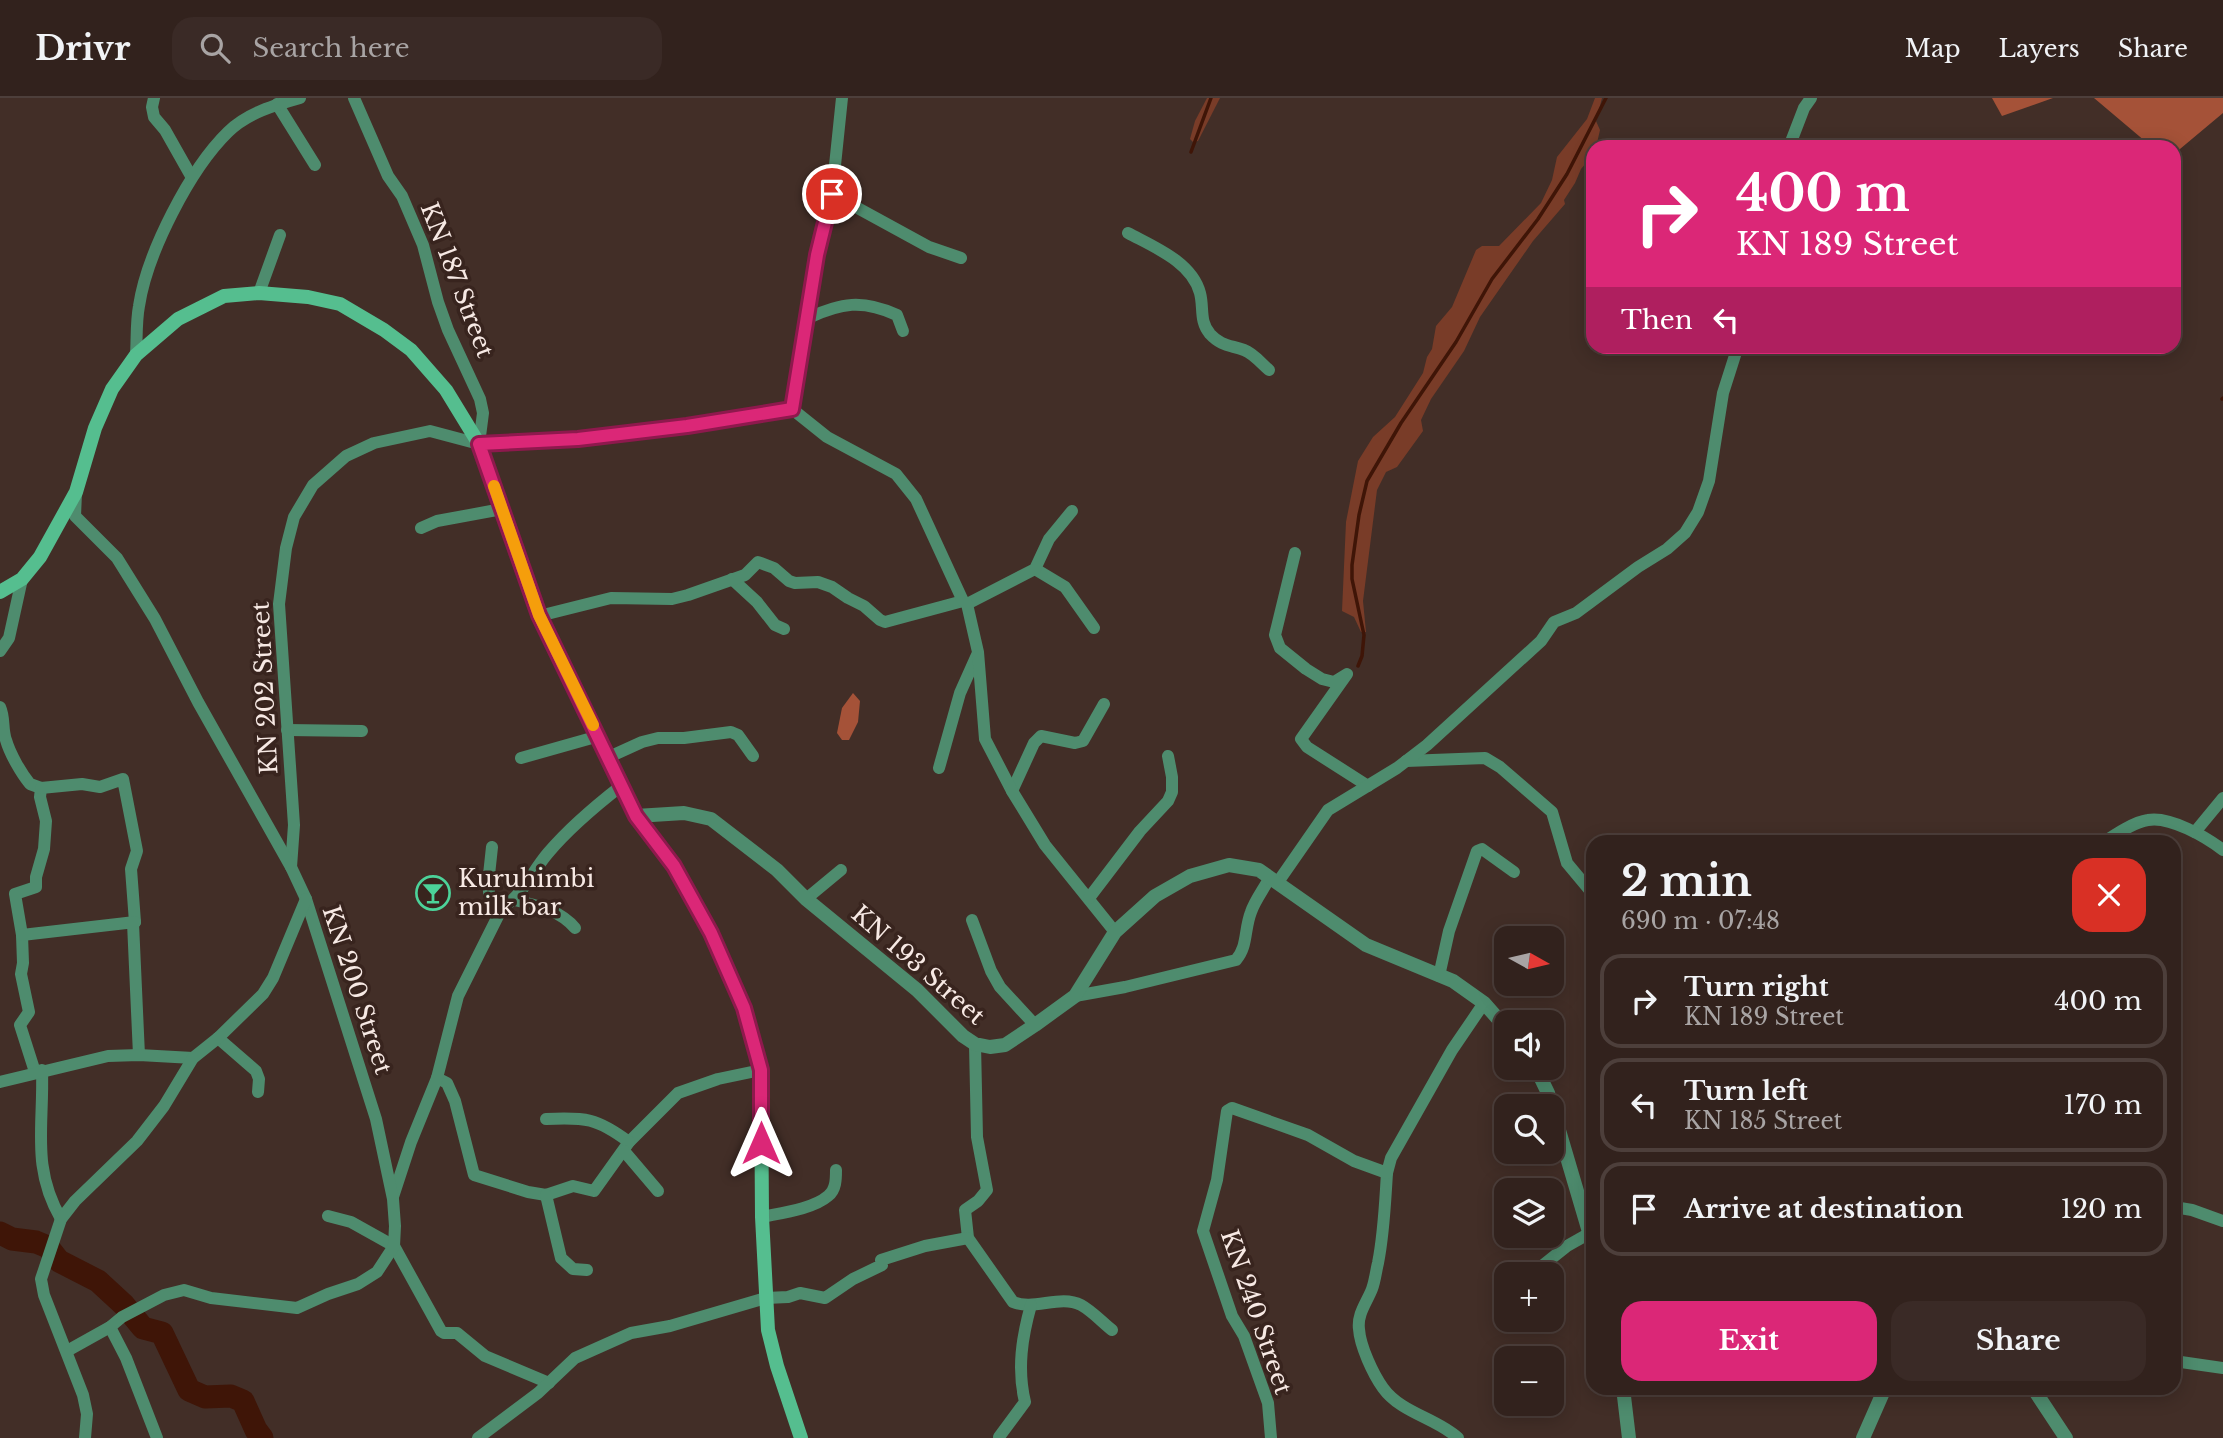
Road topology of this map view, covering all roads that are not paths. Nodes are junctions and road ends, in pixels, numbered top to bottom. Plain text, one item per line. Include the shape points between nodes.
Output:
1 (154, 98) edge
2 (300, 98) edge
3 (354, 98) edge
4 (842, 98) edge
5 (1811, 98) edge
6 (263, 103) edge
7 (277, 104) junction
8 (1792, 140) edge
9 (316, 165) dead end
10 (191, 176) junction
11 (832, 194) junction
12 (1128, 233) dead end
13 (280, 234) dead end
14 (961, 258) dead end
15 (259, 293) junction
16 (808, 318) junction
17 (903, 331) dead end
18 (1735, 354) edge
19 (136, 355) junction
20 (1269, 370) dead end
21 (792, 409) junction
22 (479, 444) junction
23 (76, 492) junction
24 (502, 509) junction
25 (1072, 511) dead end
26 (421, 528) dead end
27 (1294, 553) dead end
28 (1035, 569) junction
29 (22, 579) junction
30 (732, 579) junction
31 (0, 592) edge
32 (965, 603) junction
33 (539, 615) junction
34 (1094, 628) dead end
35 (784, 629) dead end
36 (0, 651) edge
37 (978, 652) junction
38 (1104, 704) dead end
39 (0, 707) edge
40 (287, 730) junction
41 (362, 731) dead end
42 (599, 736) junction
43 (753, 756) dead end
44 (609, 757) junction
45 (1168, 757) dead end
46 (521, 758) dead end
47 (1405, 761) junction
48 (939, 768) dead end
49 (621, 786) junction
50 (1368, 786) junction
51 (41, 788) junction
52 (1012, 791) junction
53 (2223, 798) edge
54 (636, 816) junction
55 (2195, 832) junction
56 (2117, 835) edge
57 (492, 847) dead end
58 (2223, 850) edge
59 (290, 867) junction
60 (841, 870) dead end
61 (1514, 872) dead end
62 (1274, 880) junction
63 (1586, 886) edge
64 (1089, 898) junction
65 (306, 899) junction
66 (515, 900) junction
67 (806, 900) junction
68 (502, 908) junction
69 (972, 920) dead end
70 (135, 922) junction
71 (575, 928) dead end
72 (1115, 932) junction
73 (22, 935) junction
74 (1440, 976) junction
75 (1075, 996) junction
76 (1484, 1003) junction
77 (1494, 1014) edge
78 (1035, 1025) junction
79 (218, 1038) junction
80 (975, 1044) junction
81 (139, 1055) junction
82 (193, 1058) junction
83 (761, 1070) junction
84 (39, 1071) junction
85 (437, 1078) junction
86 (1542, 1080) edge
87 (0, 1082) edge
88 (258, 1092) dead end
89 (546, 1119) dead end
90 (626, 1146) junction
91 (836, 1170) dead end
92 (1387, 1173) junction
93 (659, 1191) dead end
94 (546, 1195) junction
95 (393, 1199) junction
96 (2181, 1208) edge
97 (328, 1216) dead end
98 (762, 1217) junction
99 (61, 1219) junction
100 (1586, 1221) edge
101 (2223, 1222) edge
102 (968, 1238) junction
103 (1586, 1240) edge
104 (394, 1246) junction
105 (1547, 1262) edge
106 (587, 1270) dead end
107 (766, 1298) junction
108 (1031, 1305) junction
109 (110, 1327) junction
110 (1112, 1330) dead end
111 (67, 1350) junction
112 (2181, 1362) edge
113 (2223, 1367) edge
114 (549, 1383) junction
115 (1624, 1395) edge
116 (1882, 1395) edge
117 (2038, 1395) edge
118 (999, 1437) edge
119 (85, 1438) edge
120 (157, 1438) edge
121 (478, 1438) edge
122 (801, 1438) edge
123 (1271, 1438) edge
124 (1458, 1438) edge
125 (1629, 1438) edge
126 (1863, 1438) edge
127 (2066, 1438) edge

1 - 10 street via 154,117
2 - 7 street
3 - 22 street, KN 187 Street via 423,245 445,321 480,399
4 - 11 street
5 - 8 street
6 - 7 street
6 - 10 street via 229,130
7 - 9 street
10 - 19 street via 149,272 139,306
11 - 14 street via 929,247
11 - 16 street
12 - 20 street via 1174,257 1197,282 1203,324 1211,335 1227,346 1245,350
13 - 15 street
15 - 19 main road via 224,296 178,319
15 - 22 main road via 341,304 384,330 411,350 446,390
16 - 17 street via 827,309 864,304 897,315
16 - 21 street
18 - 47 street via 1723,393 1709,481 1685,533 1576,613 1554,622 1541,641
19 - 23 main road via 112,388
21 - 22 street, KN 202 Street via 578,439
21 - 32 street via 827,436 896,474 916,499
22 - 24 main road
22 - 40 street, KN 202 Street via 430,431 374,443 346,456 313,485 294,517 279,604
23 - 29 main road via 40,557
23 - 59 street, KN 200 Street via 75,516 117,558 149,609
24 - 26 street
24 - 33 main road
25 - 28 street via 1049,539
27 - 50 street via 1276,641 1322,679 1334,682 1347,674 1301,739
28 - 32 street
28 - 34 street via 1065,587
29 - 31 main road
29 - 36 street via 9,638
30 - 32 street via 745,575 758,562 789,581 832,587 885,622
30 - 33 street via 672,599 611,598
30 - 35 street
32 - 37 street
33 - 42 main road
37 - 48 street via 960,693
37 - 52 street via 985,739
38 - 52 street via 1083,741 1041,736
39 - 51 street via 12,753 30,784
40 - 41 street
40 - 59 street, KN 202 Street via 294,825
42 - 44 main road
42 - 46 street
43 - 44 street via 731,732 658,738
44 - 49 main road
45 - 64 street via 1172,777 1168,801
47 - 50 street
47 - 63 street via 1485,758 1500,767 1552,812 1567,863
49 - 54 main road
49 - 66 street via 580,818
50 - 62 street via 1328,810
51 - 70 street via 100,787 123,779 137,851 131,869
51 - 73 street via 46,821 36,887 15,894
52 - 64 street via 1045,845
53 - 55 street
54 - 67 street, KN 193 Street via 684,813 711,819 777,870
54 - 83 main road via 674,866 711,933 744,1008
55 - 56 street via 2151,819
55 - 58 street
57 - 68 street via 490,899
59 - 65 street, KN 200 Street
60 - 67 street
61 - 74 street via 1482,849 1476,850 1449,930
62 - 72 street, KN 193 Street via 1259,870 1229,865 1190,876 1155,896
62 - 74 street, KN 193 Street via 1366,945
62 - 75 street via 1252,909 1245,949 1236,960
64 - 72 street
65 - 79 street via 263,994
65 - 95 street, KN 200 Street via 376,1119
66 - 68 street
66 - 71 street via 556,912
67 - 80 street, KN 193 Street via 918,990
68 - 85 street via 458,996
69 - 78 street via 1000,987
70 - 73 street
70 - 81 street
72 - 75 street, KN 193 Street
73 - 84 street via 21,974 29,1012 20,1025
74 - 76 street, KN 193 Street
75 - 78 street, KN 193 Street
76 - 77 street, KN 193 Street
76 - 92 street via 1452,1050
78 - 80 street, KN 193 Street via 1005,1045
79 - 82 street
79 - 88 street via 256,1071
80 - 102 street via 977,1137 986,1189 965,1210
81 - 82 street
81 - 84 street via 108,1056
82 - 99 street via 137,1141
83 - 90 street via 678,1093
83 - 98 main road
84 - 87 street
84 - 99 street via 44,1180
85 - 94 street via 447,1083 455,1101 474,1175
85 - 95 street
86 - 100 street
89 - 90 street via 594,1120 610,1128
90 - 93 street
90 - 94 street via 594,1191 573,1186
91 - 98 street via 836,1185 828,1196 802,1208
92 - 123 street, KN 240 Street via 1308,1135 1232,1108 1227,1111 1217,1180 1203,1231 1268,1403
92 - 124 street via 1379,1259 1359,1330 1383,1388
94 - 106 street via 561,1258 573,1269
95 - 104 street, KN 200 Street
96 - 101 street
97 - 104 street via 351,1222
98 - 107 main road
99 - 111 street via 41,1279
102 - 107 street via 881,1260 882,1265 825,1298 800,1293
102 - 108 street via 1013,1302
103 - 105 street via 1567,1246
104 - 109 street via 377,1272 297,1308 211,1298 184,1290 163,1295
104 - 114 street via 441,1331 457,1333 485,1356
107 - 114 street via 631,1333 575,1358
107 - 122 main road via 777,1366
108 - 110 street via 1080,1305
108 - 118 street via 1023,1333 1020,1382 1025,1402
109 - 111 street
109 - 120 street
111 - 119 street via 87,1414
112 - 113 street
114 - 121 street
115 - 125 street
116 - 126 street
117 - 127 street

